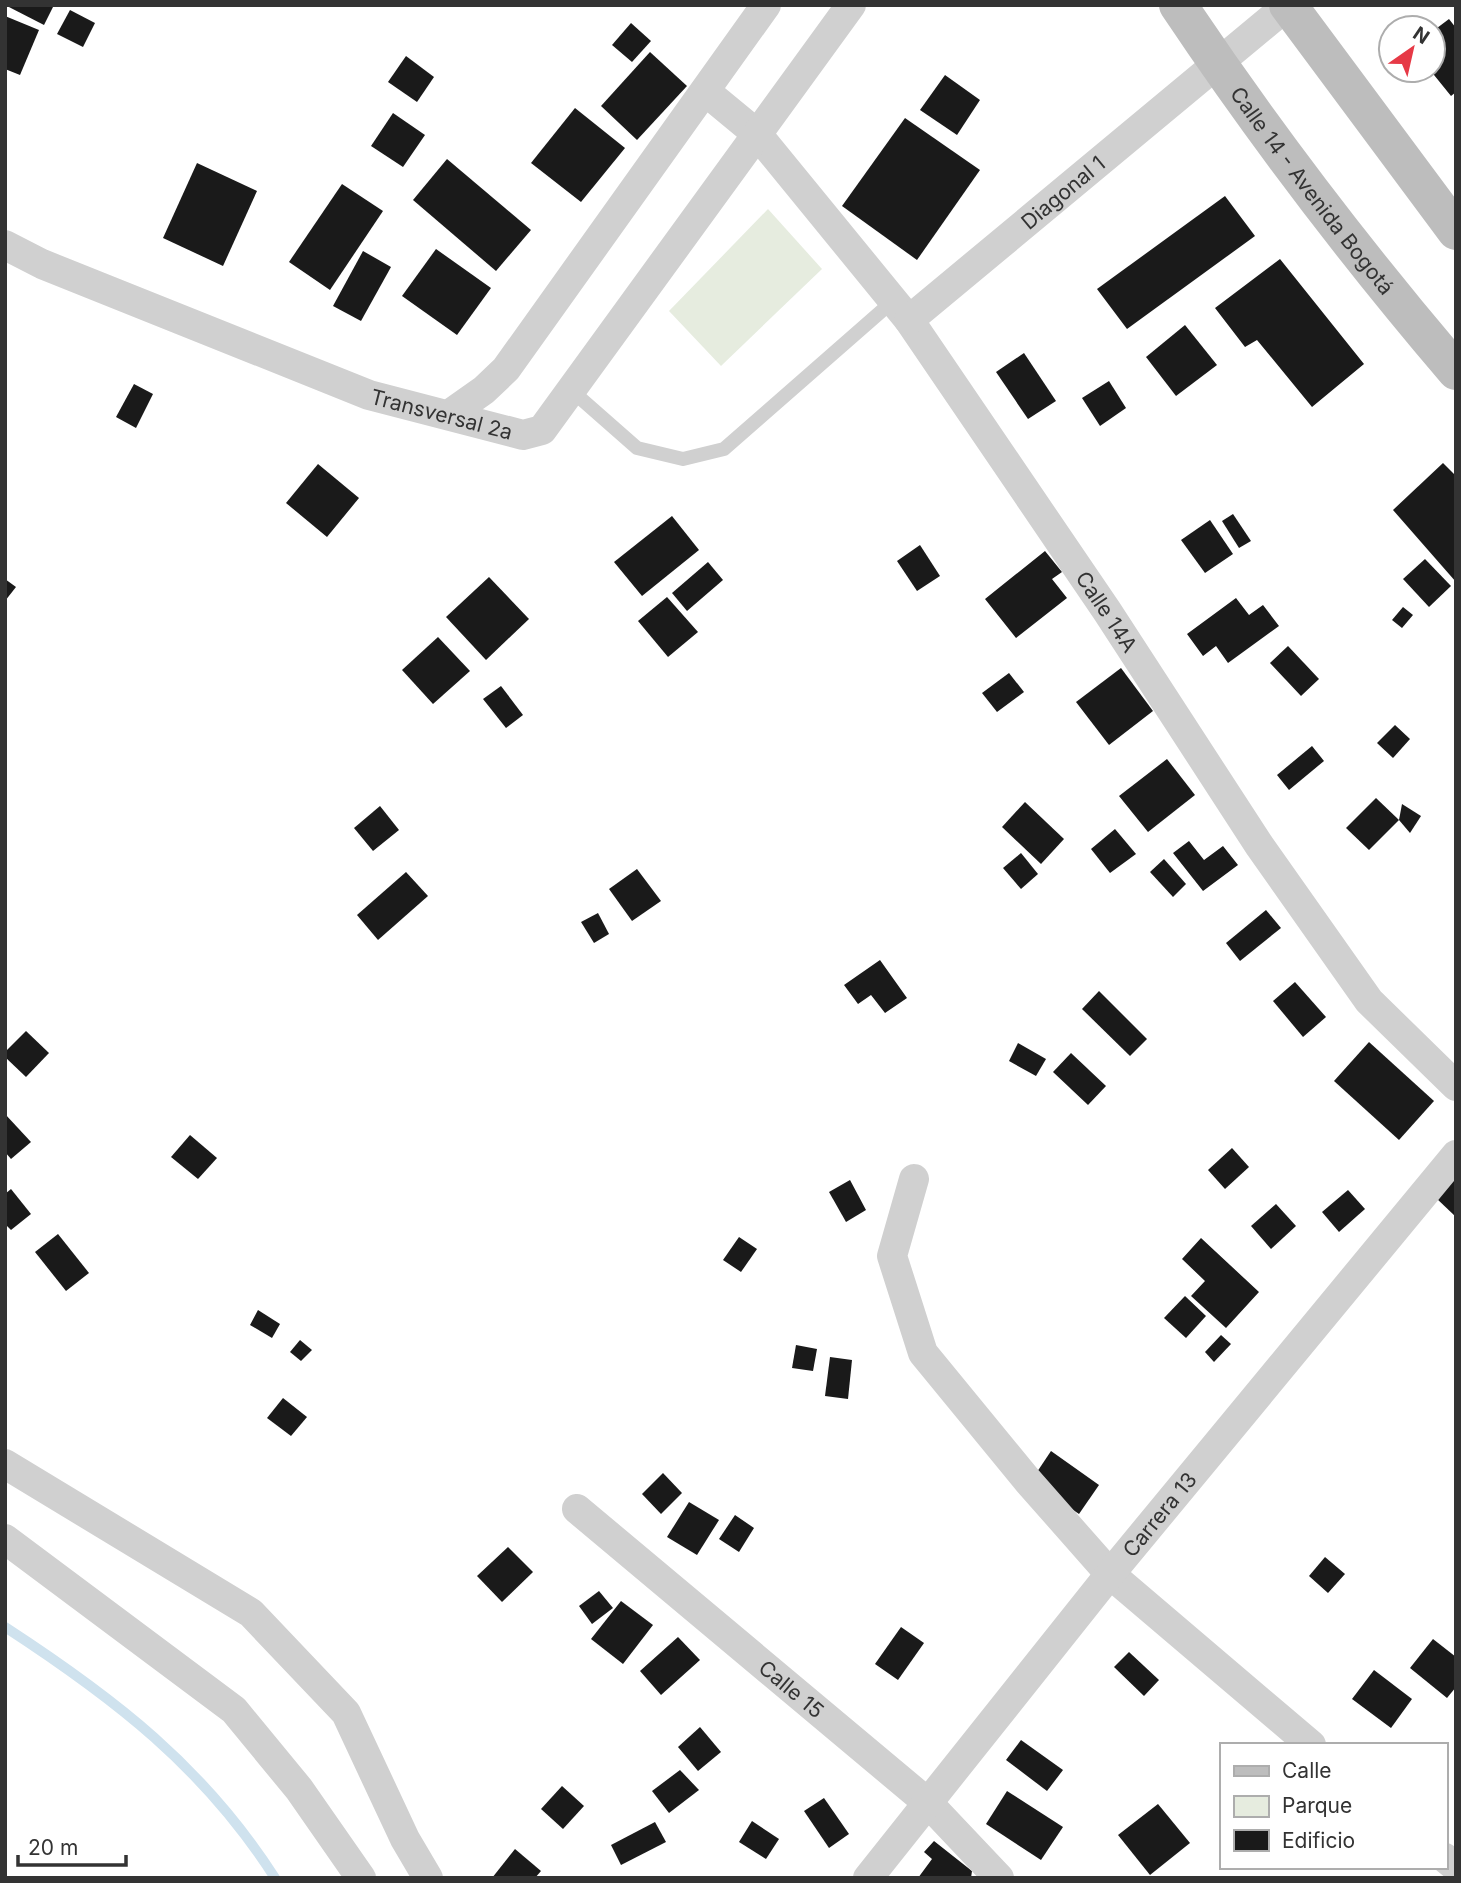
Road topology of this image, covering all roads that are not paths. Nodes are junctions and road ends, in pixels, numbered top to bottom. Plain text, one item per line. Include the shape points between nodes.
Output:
1 (766, 5) edge
2 (851, 5) edge
3 (1178, 5) edge
4 (1288, 5) edge
5 (1218, 65) junction
6 (705, 91) junction
7 (757, 134) junction
8 (1456, 232) edge
9 (5, 245) edge
10 (901, 310) junction
11 (1456, 371) edge
12 (571, 390) junction
13 (450, 414) junction
14 (1456, 1086) edge
15 (1456, 1155) edge
16 (914, 1179) dead end
17 (5, 1464) edge
18 (578, 1509) dead end
19 (5, 1539) edge
20 (1110, 1574) junction
21 (1309, 1743) edge
22 (928, 1803) junction
23 (361, 1878) edge
24 (428, 1878) edge
25 (868, 1878) edge
26 (999, 1878) edge

1 - 6 street
2 - 7 street, Transversal 2a
3 - 5 street, Calle 14 - Avenida Bogotá
4 - 5 street, Diagonal 1
4 - 8 street
5 - 10 street, Diagonal 1
5 - 11 street, Calle 14 - Avenida Bogotá via 1390,294
6 - 7 street, Calle 14A
6 - 13 street via 506,369
7 - 10 street, Calle 14A
7 - 12 street, Transversal 2a
9 - 13 street, Transversal 2a via 369,396
10 - 12 lane via 724,449 683,459 637,449
10 - 14 street, Calle 14A via 1361,990
12 - 13 street, Transversal 2a via 534,434 523,435
15 - 20 street, Carrera 13
16 - 20 street via 892,1256 923,1353
17 - 24 street via 251,1613 346,1713
18 - 22 street, Calle 15
19 - 23 street via 234,1710 299,1789
20 - 21 street
20 - 22 street, Carrera 13
22 - 25 street, Carrera 13
22 - 26 street, Calle 15

